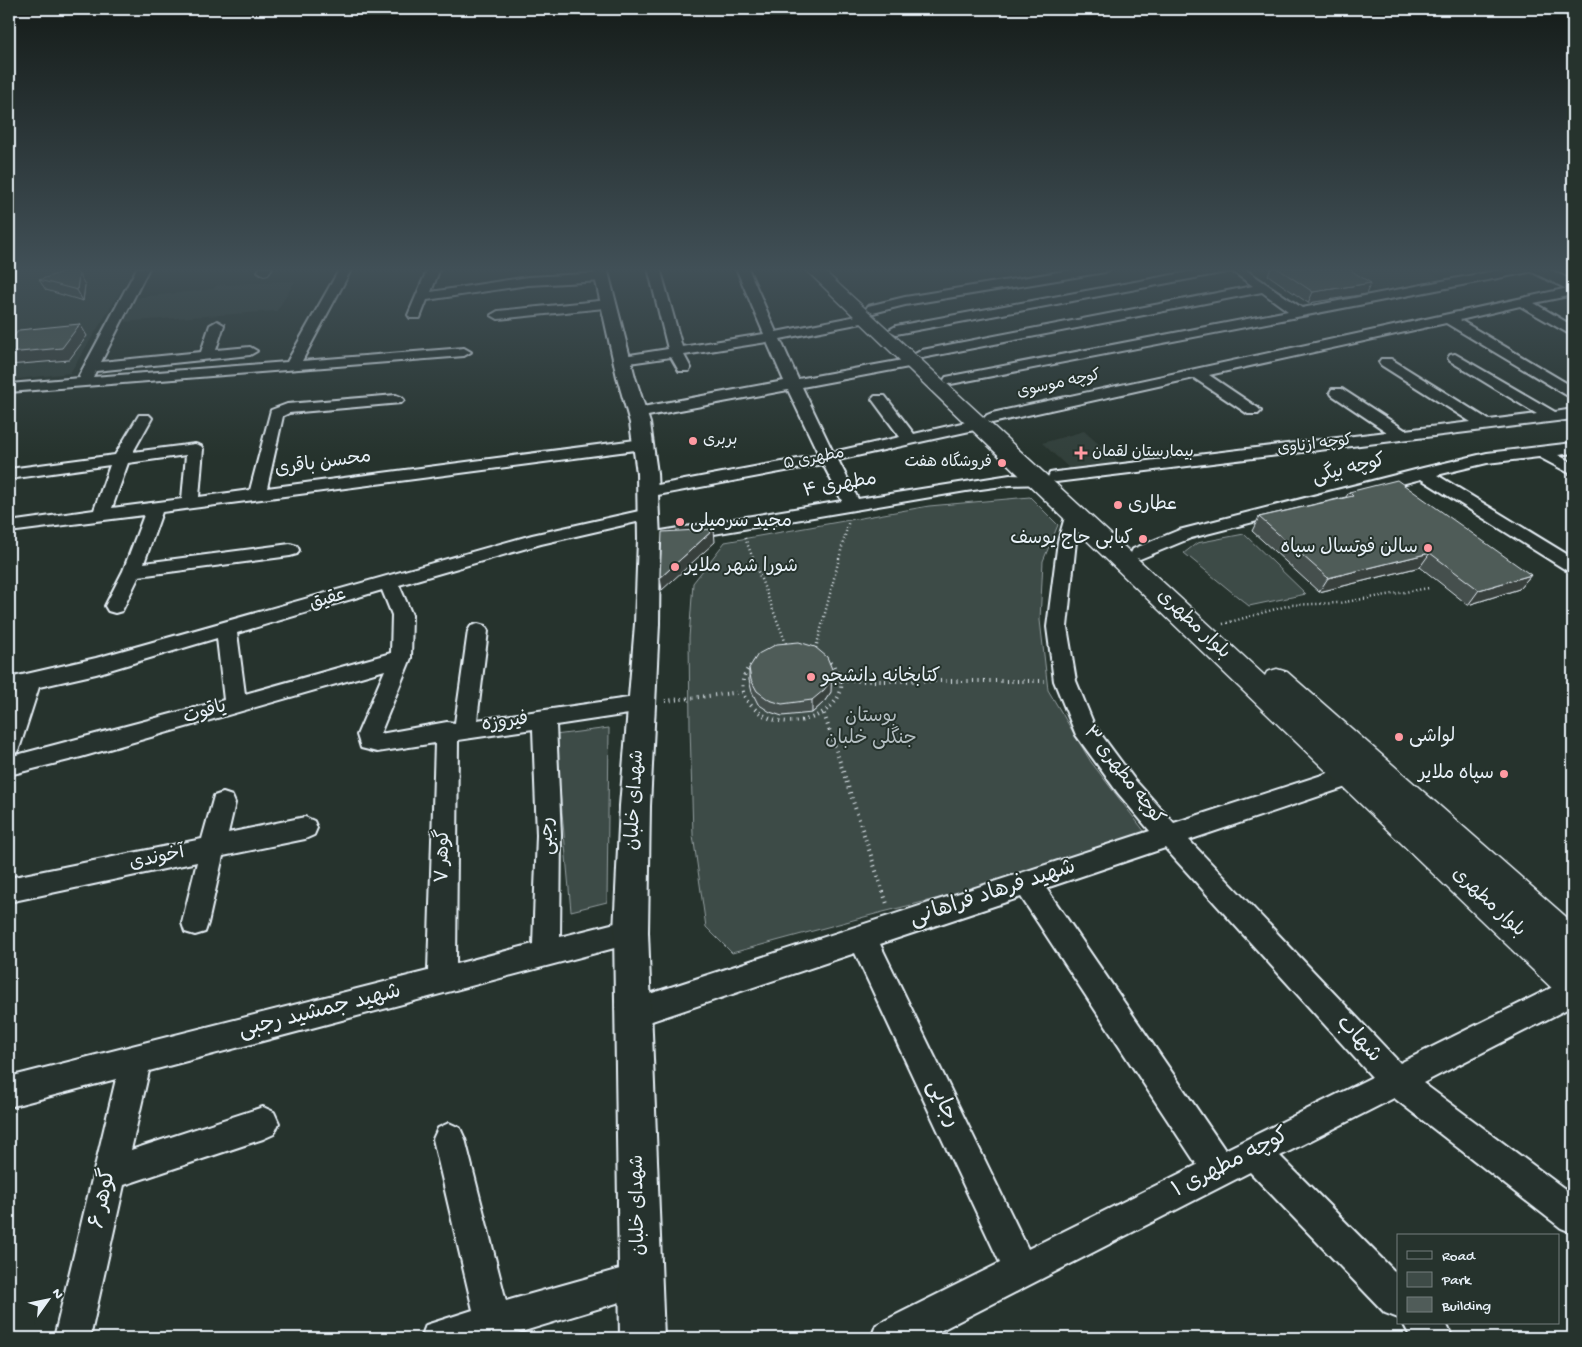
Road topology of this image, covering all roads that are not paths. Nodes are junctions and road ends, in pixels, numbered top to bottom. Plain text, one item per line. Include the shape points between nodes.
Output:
1 (109, 331) edge
2 (215, 331) edge
3 (311, 331) edge
4 (615, 331) edge
5 (670, 331) edge
6 (768, 331) edge
7 (797, 331) edge
8 (888, 331) edge
9 (897, 331) edge
10 (1053, 331) edge
11 (1207, 331) edge
12 (1389, 331) edge
13 (1469, 331) edge
14 (771, 337) junction
15 (250, 351) dead end
16 (464, 352) dead end
17 (676, 352) junction
18 (207, 355) junction
19 (918, 358) junction
20 (1455, 358) dead end
21 (622, 360) junction
22 (1386, 362) dead end
23 (292, 366) junction
24 (90, 367) junction
25 (684, 368) dead end
26 (1196, 373) junction
27 (951, 380) junction
28 (83, 382) junction
29 (793, 386) junction
30 (9, 388) edge
31 (1337, 392) dead end
32 (1573, 393) edge
33 (880, 399) dead end
34 (396, 400) dead end
35 (1253, 411) dead end
36 (637, 413) junction
37 (1573, 414) edge
38 (1553, 417) junction
39 (144, 418) dead end
40 (986, 421) junction
41 (1487, 425) junction
42 (1402, 435) junction
43 (910, 440) junction
44 (643, 444) junction
45 (1573, 448) edge
46 (1542, 452) junction
47 (827, 458) junction
48 (121, 459) junction
49 (1573, 470) edge
50 (1423, 473) junction
51 (9, 474) edge
52 (1047, 478) junction
53 (257, 494) junction
54 (190, 503) junction
55 (853, 506) junction
56 (156, 508) junction
57 (1071, 510) junction
58 (101, 515) junction
59 (648, 515) junction
60 (9, 527) edge
61 (290, 550) dead end
62 (1140, 553) junction
63 (1573, 566) edge
64 (132, 571) junction
65 (388, 583) junction
66 (116, 606) dead end
67 (226, 629) junction
68 (478, 632) dead end
69 (401, 658) junction
70 (19, 684) edge
71 (235, 704) junction
72 (642, 704) junction
73 (544, 718) junction
74 (456, 730) junction
75 (9, 746) edge
76 (9, 766) edge
77 (1353, 775) junction
78 (223, 803) dead end
79 (305, 828) dead end
80 (1170, 836) junction
81 (212, 847) junction
82 (1027, 883) junction
83 (9, 890) edge
84 (194, 923) dead end
85 (631, 932) junction
86 (862, 937) junction
87 (1573, 946) edge
88 (546, 954) junction
89 (442, 981) junction
90 (1573, 983) edge
91 (1573, 991) edge
92 (634, 1012) junction
93 (136, 1060) junction
94 (1396, 1081) junction
95 (9, 1092) edge
96 (263, 1123) dead end
97 (449, 1139) dead end
98 (1254, 1153) junction
99 (1219, 1170) junction
100 (109, 1174) junction
101 (1573, 1216) edge
102 (1021, 1271) junction
103 (641, 1280) junction
104 (1397, 1299) edge
105 (494, 1322) junction
106 (1422, 1324) edge
107 (72, 1338) edge
108 (439, 1338) edge
109 (642, 1338) edge
110 (889, 1338) edge
111 (1435, 1338) edge

1 - 24 street
2 - 18 street
3 - 23 street
4 - 21 street, شهدای خلبان
5 - 17 street
6 - 14 street
7 - 14 street
8 - 19 main road, بلوار مطهری
9 - 19 main road, بلوار مطهری
10 - 19 street
11 - 27 street
12 - 26 street, کوچه موسوی
13 - 32 street
14 - 17 street
14 - 29 street
15 - 18 street
16 - 23 street
17 - 21 street
17 - 25 street
18 - 24 street
19 - 27 main road, بلوار مطهری
19 - 29 street
19 - 40 main road, بلوار مطهری
20 - 38 street
21 - 36 street, شهدای خلبان
22 - 41 street
23 - 28 street
24 - 28 street
26 - 35 street
26 - 40 street, کوچه موسوی
27 - 40 main road, بلوار مطهری
28 - 30 street
29 - 36 street
29 - 47 street
31 - 42 street
33 - 43 street
34 - 53 street via 276,412
36 - 44 street, شهدای خلبان
37 - 38 street, کوچه ازناوی
38 - 41 street, کوچه ازناوی
39 - 48 street
40 - 43 street, مطهری ۵
40 - 52 main road, بلوار مطهری
41 - 42 street, کوچه ازناوی
42 - 52 street, کوچه ازناوی
43 - 47 street, مطهری ۵
44 - 53 street, محسن باقری
44 - 59 street, شهدای خلبان
45 - 46 street, کوچه بیگی
46 - 49 street
46 - 50 street, کوچه بیگی via 1487,458
47 - 55 street
47 - 59 street, مطهری ۵
48 - 51 street
48 - 54 street via 195,449
48 - 58 street
50 - 62 street, کوچه بیگی via 1185,534
50 - 63 street
52 - 55 street, مطهری ۴ via 966,486
52 - 57 main road, بلوار مطهری
52 - 62 main road, بلوار مطهری
53 - 54 street, محسن باقری
54 - 56 street, محسن باقری
55 - 59 street, مطهری ۴ via 741,525
56 - 58 street, محسن باقری
56 - 64 street
57 - 77 main road, بلوار مطهری
57 - 80 street, کوچه مطهری ۳ via 1074,517 1067,540 1057,627 1065,681 1084,729 1126,786
58 - 60 street, محسن باقری
59 - 65 street, عقیق via 538,539
59 - 72 street, شهدای خلبان
61 - 64 street
62 - 87 main road, بلوار مطهری
64 - 66 street
65 - 67 street, عقیق
65 - 69 street via 402,615
67 - 70 street, عقیق
67 - 71 street
68 - 74 street, گوهر ۷
69 - 71 street, یاقوت
69 - 74 street, فیروزه via 368,735 369,742
70 - 75 street
71 - 76 street, یاقوت
72 - 73 street, فیروزه
72 - 85 street, شهدای خلبان
73 - 74 street, فیروزه
73 - 88 street, رجبی via 549,835
74 - 89 street, گوهر ۷
77 - 80 street, شهید فرهاد فراهانی
77 - 90 main road, بلوار مطهری
78 - 81 street
79 - 81 street, آخوندی
80 - 82 street, شهید فرهاد فراهانی
80 - 94 street, شهاب
81 - 83 street, آخوندی
81 - 84 street
82 - 86 street, شهید فرهاد فراهانی
82 - 99 street
85 - 88 street, شهید جمشید رجبی
85 - 92 street, شهدای خلبان
86 - 92 street, شهید فرهاد فراهانی
86 - 102 street, رجایی
88 - 89 street, شهید جمشید رجبی
89 - 93 street, شهید جمشید رجبی
91 - 94 street, کوچه مطهری ۱
92 - 103 street, شهدای خلبان
93 - 95 street, شهید جمشید رجبی
93 - 100 street, گوهر ۶
94 - 98 street, کوچه مطهری ۱
94 - 101 street, شهاب
96 - 100 street
97 - 105 street
98 - 99 street, کوچه مطهری ۱
98 - 104 street
99 - 102 street, کوچه مطهری ۱
100 - 107 street, گوهر ۶
102 - 110 street, کوچه مطهری ۱
103 - 105 street
103 - 109 street, شهدای خلبان
105 - 108 street
106 - 111 street

